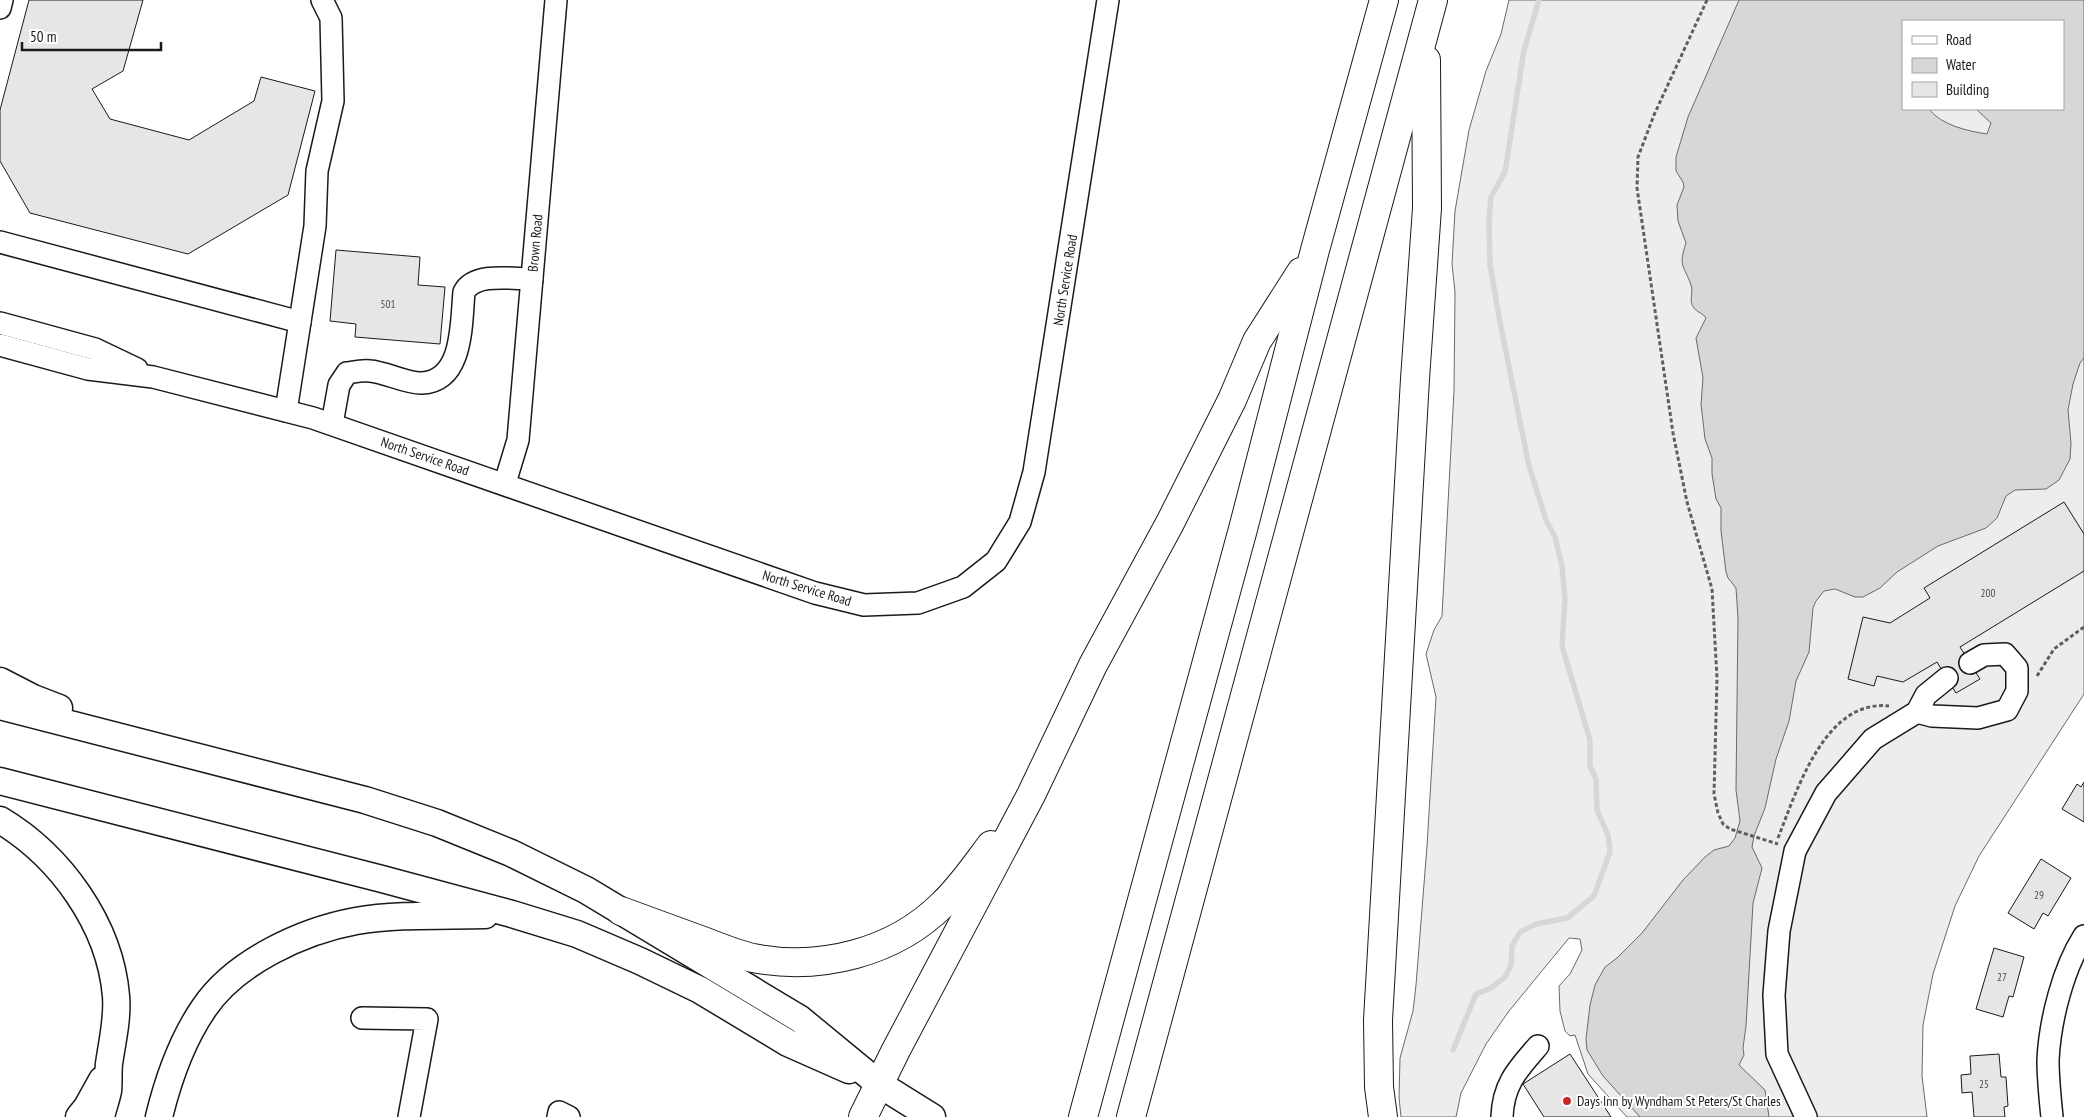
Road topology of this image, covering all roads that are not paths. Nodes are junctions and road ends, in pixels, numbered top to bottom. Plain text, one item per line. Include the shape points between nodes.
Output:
1 (2, 0) edge
2 (322, 0) edge
3 (556, 0) edge
4 (1108, 0) edge
5 (1384, 0) edge
6 (1433, 0) edge
7 (0, 8) edge
8 (1426, 26) junction
9 (0, 242) edge
10 (1315, 250) junction
11 (532, 280) junction
12 (300, 322) junction
13 (0, 323) edge
14 (0, 345) edge
15 (152, 377) junction
16 (286, 411) junction
17 (332, 424) junction
18 (505, 483) junction
19 (1970, 663) dead end
20 (1946, 678) dead end
21 (0, 681) edge
22 (0, 706) edge
23 (1917, 712) junction
24 (186, 754) junction
25 (0, 781) edge
26 (1031, 795) junction
27 (0, 820) edge
28 (621, 910) junction
29 (512, 914) junction
30 (2084, 936) edge
31 (362, 1018) dead end
32 (1538, 1046) dead end
33 (109, 1066) junction
34 (879, 1084) junction
35 (161, 1114) edge
36 (79, 1117) edge
37 (101, 1117) edge
38 (410, 1117) edge
39 (558, 1117) edge
40 (569, 1117) edge
41 (863, 1117) edge
42 (932, 1117) edge
43 (1083, 1117) edge
44 (1131, 1117) edge
45 (1383, 1117) edge
46 (1502, 1117) edge
47 (1806, 1117) edge
48 (2052, 1117) edge

1 - 7 street
2 - 12 street via 331,18 333,100 317,171 315,226
3 - 11 street, Brown Road
4 - 18 street, North Service Road via 1034,472 1020,522 996,561 963,587 918,603 864,605 815,593
5 - 10 highway
6 - 8 highway
8 - 44 highway
8 - 45 highway via 1428,208 1378,1020
9 - 12 street
10 - 26 highway via 1257,341 1227,409 1093,665
10 - 43 highway via 1243,529
11 - 17 street via 474,281 464,292 454,360 442,376 422,383 369,371 347,373 339,385
11 - 18 street, Brown Road via 518,440
12 - 16 street
13 - 15 street, North Service Road via 95,349
14 - 15 street, North Service Road via 88,369
15 - 16 street, North Service Road
16 - 17 street, North Service Road
17 - 18 street, North Service Road
19 - 23 street via 1984,655 2004,654 2017,668 2017,691 2007,710 1978,718 1932,716
20 - 23 street via 1926,695
21 - 24 main road via 33,698
22 - 24 main road
23 - 47 street via 1873,738 1826,793 1795,851 1779,931 1774,995 1778,1054
24 - 28 main road via 365,800 437,823 511,854
25 - 29 main road
26 - 28 highway via 943,905 893,940 860,953 808,962 752,957
26 - 34 highway
27 - 33 main road via 37,847 81,899 97,926 116,996
28 - 34 main road via 800,1019
29 - 34 main road via 577,934 640,961 700,990 788,1043
29 - 35 main road via 356,921 308,935 261,955 231,978 204,1008 180,1054
30 - 48 street via 2058,994 2048,1060
31 - 38 street via 427,1019
32 - 46 street via 1507,1087
33 - 36 main road
33 - 37 main road via 108,1090
34 - 41 highway
34 - 42 main road
39 - 40 street via 559,1112

